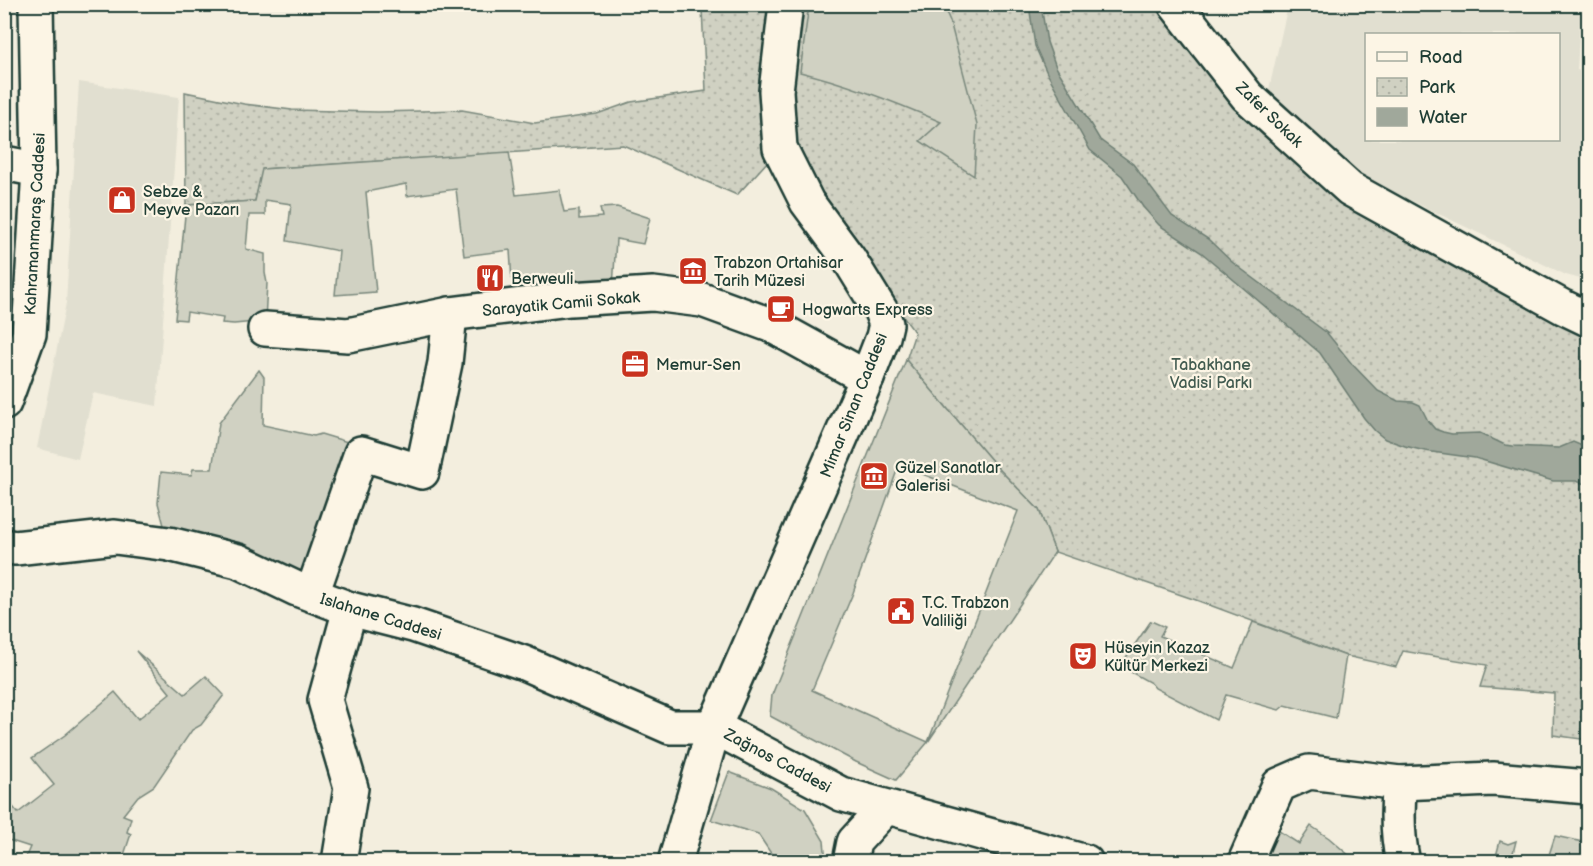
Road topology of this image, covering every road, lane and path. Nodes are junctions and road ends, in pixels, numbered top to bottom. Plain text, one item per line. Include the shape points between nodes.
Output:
1 (36, 4) edge
2 (786, 4) edge
3 (1175, 4) edge
4 (4, 163) edge
5 (39, 170) junction
6 (450, 314) junction
7 (1588, 319) edge
8 (265, 329) dead end
9 (867, 378) junction
10 (4, 403) edge
11 (4, 546) edge
12 (312, 594) junction
13 (350, 609) junction
14 (714, 727) junction
15 (1401, 783) junction
16 (1588, 788) edge
17 (841, 794) junction
18 (886, 807) junction
19 (852, 852) edge
20 (339, 861) edge
21 (675, 861) edge
22 (1086, 861) edge
23 (1245, 861) edge
24 (1403, 861) edge

1 - 5 street, Kahramanmaraş Caddesi
2 - 9 street, Mimar Sinan Caddesi via 776,91 780,148 807,202 881,310 886,324
3 - 7 street, Zafer Sokak via 1247,96 1350,189
4 - 5 street
5 - 10 street, Kahramanmaraş Caddesi via 29,334
6 - 8 street, Sarayatik Camii Sokak via 348,335
6 - 9 street, Sarayatik Camii Sokak via 653,294 702,300 773,326
6 - 12 street via 445,363 422,472 361,453
9 - 14 street, Mimar Sinan Caddesi
11 - 12 street, Islahane Caddesi via 115,537 169,544 238,561
12 - 13 street, Islahane Caddesi
13 - 14 street, Islahane Caddesi via 413,625 524,663 670,727
13 - 20 street via 325,700 351,788
14 - 17 street, Zağnos Caddesi
14 - 21 street, Mimar Sinan Caddesi
15 - 16 street via 1493,779
15 - 23 street via 1309,772 1279,785
15 - 24 street via 1398,802
17 - 18 street, Zağnos Caddesi
17 - 19 street, Zağnos Caddesi
18 - 19 street, Zağnos Caddesi
18 - 22 street

